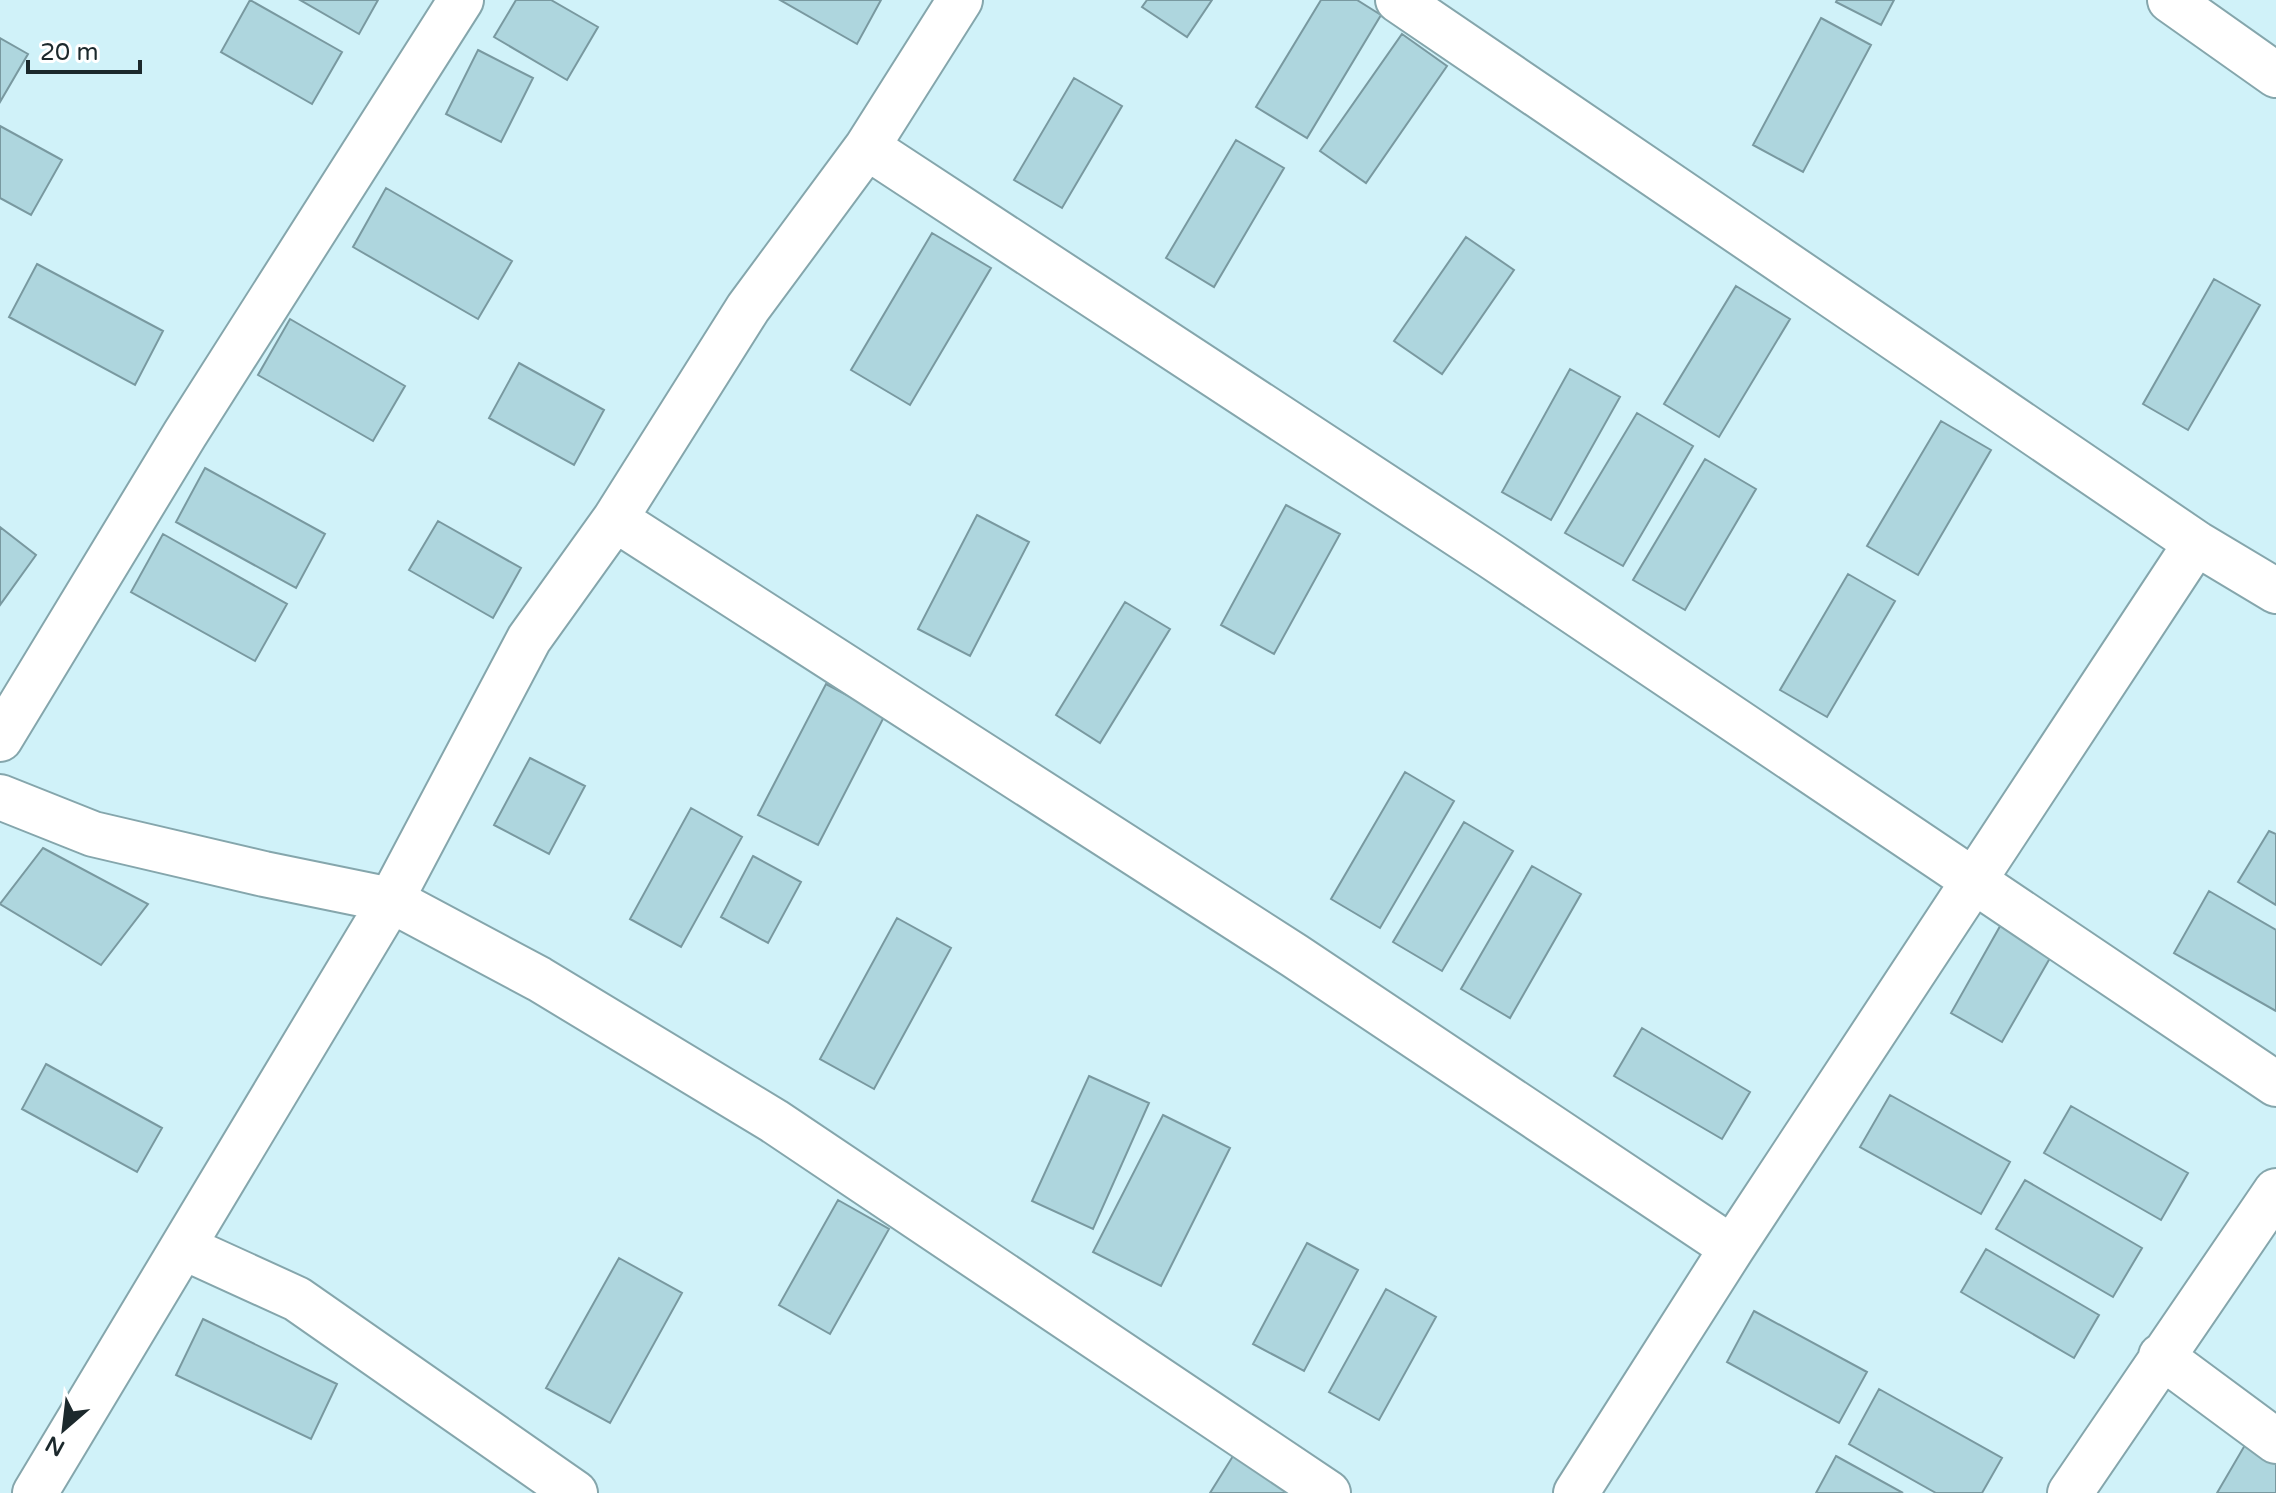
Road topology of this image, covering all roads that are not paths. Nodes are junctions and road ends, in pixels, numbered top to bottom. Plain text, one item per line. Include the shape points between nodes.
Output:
1 (461, 0) edge
2 (960, 0) edge
3 (1398, 0) edge
4 (2170, 0) edge
5 (2276, 75) edge
6 (867, 147) junction
7 (615, 519) junction
8 (2196, 543) junction
9 (2276, 591) edge
10 (0, 739) edge
11 (0, 797) edge
12 (1974, 881) junction
13 (391, 900) junction
14 (2276, 1084) edge
15 (2276, 1191) edge
16 (183, 1247) junction
17 (1732, 1248) junction
18 (2161, 1356) junction
19 (2276, 1441) edge
20 (35, 1493) edge
21 (575, 1493) edge
22 (1328, 1493) edge
23 (1576, 1493) edge
24 (2070, 1493) edge

1 - 10 street via 185,434
2 - 6 street
3 - 8 street
4 - 5 street
6 - 7 street via 748,308
6 - 12 street
7 - 13 street via 529,639
7 - 17 street via 1295,956
8 - 9 street
8 - 12 street
11 - 13 street via 93,834
12 - 14 street
12 - 17 street
13 - 16 street
13 - 22 street via 539,979 774,1121
15 - 18 street
16 - 20 street
16 - 21 street via 297,1299
17 - 23 street
18 - 19 street
18 - 24 street

